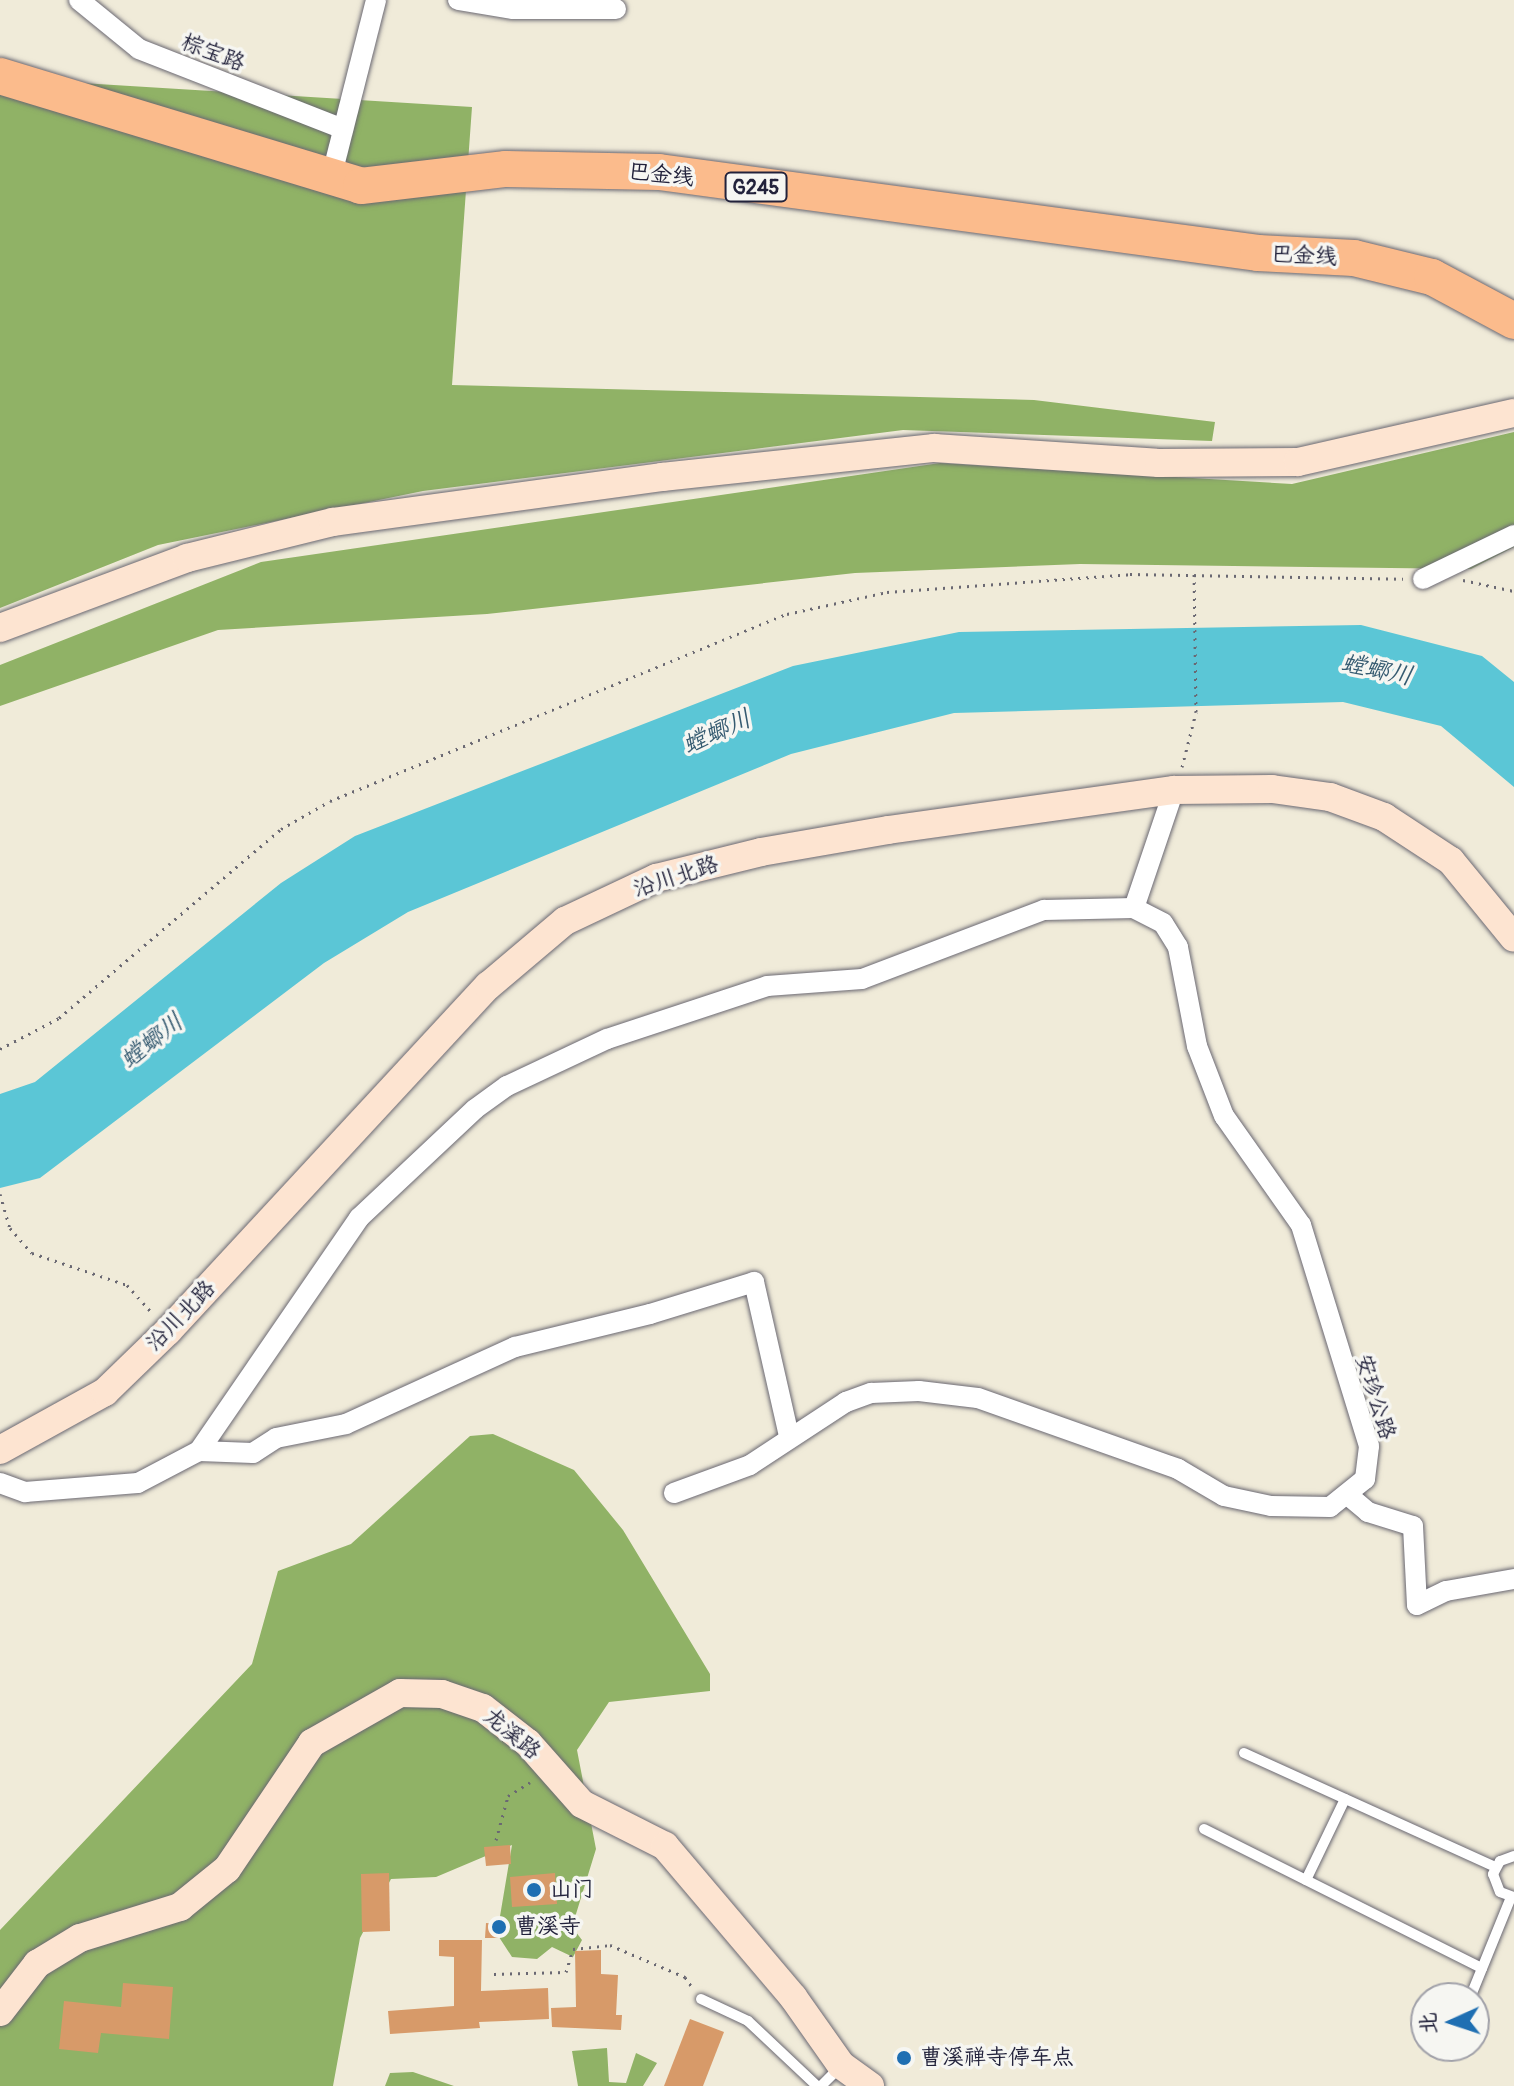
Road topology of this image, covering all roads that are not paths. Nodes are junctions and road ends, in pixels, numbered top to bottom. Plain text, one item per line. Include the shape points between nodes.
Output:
1 (79, 0) edge
2 (376, 0) edge
3 (458, 0) edge
4 (616, 9) dead end
5 (0, 76) edge
6 (343, 129) junction
7 (331, 178) junction
8 (1514, 321) edge
9 (1514, 413) edge
10 (1514, 535) edge
11 (1423, 579) road end
12 (0, 628) edge
13 (1174, 790) junction
14 (1134, 908) junction
15 (1514, 938) edge
16 (789, 1436) junction
17 (0, 1450) edge
18 (199, 1451) junction
19 (0, 1483) edge
20 (674, 1493) dead end
21 (1349, 1496) junction
22 (1514, 1579) edge
23 (1244, 1753) dead end
24 (1345, 1799) junction
25 (1204, 1829) dead end
26 (1513, 1853) edge
27 (1495, 1867) junction
28 (1306, 1880) junction
29 (1513, 1897) edge
30 (1482, 1968) junction
31 (1476, 1982) edge
32 (701, 1999) road end
33 (0, 2012) edge
34 (841, 2065) junction
35 (819, 2086) edge
36 (870, 2086) edge

1 - 6 street, 棕宝路 via 139,49
2 - 6 street
3 - 4 street via 513,9
5 - 7 highway, 巴金线 / G245 via 147,117
6 - 7 street
7 - 8 highway, 巴金线 / G245 via 361,186 506,169 659,172 1210,247 1354,258 1432,277
9 - 12 main road via 1298,462 1159,463 934,448 662,477 333,522 187,558
10 - 11 street
13 - 14 street
13 - 15 main road, 沿川北路 via 1272,789 1330,797 1384,817 1451,861
13 - 17 main road, 沿川北路 via 761,852 656,878 565,921 488,986 105,1392
14 - 18 street via 1044,910 862,979 767,986 607,1039 507,1086 475,1109 359,1218
14 - 21 street, 安珍公路 via 1163,923 1178,947 1197,1046 1224,1116 1301,1225 1369,1446 1365,1479
16 - 18 street via 754,1282 515,1347 346,1424 276,1438 253,1453
16 - 20 street via 750,1465
16 - 21 street via 871,1393 919,1391 978,1398 1178,1469 1224,1496 1271,1506 1330,1507
18 - 19 street via 138,1483 25,1492
21 - 22 street via 1368,1512 1413,1526 1417,1605 1446,1591
23 - 24 lane
24 - 27 lane
24 - 28 lane
25 - 28 lane
26 - 27 lane
27 - 29 lane via 1496,1886
28 - 30 lane
29 - 30 lane
30 - 31 lane
32 - 35 lane via 748,2021
33 - 34 main road, 龙溪路 via 37,1964 80,1938 180,1907 215,1879 312,1743 400,1693 442,1694 483,1708 582,1804 665,1846 793,1997
34 - 35 lane
34 - 36 main road, 龙溪路

